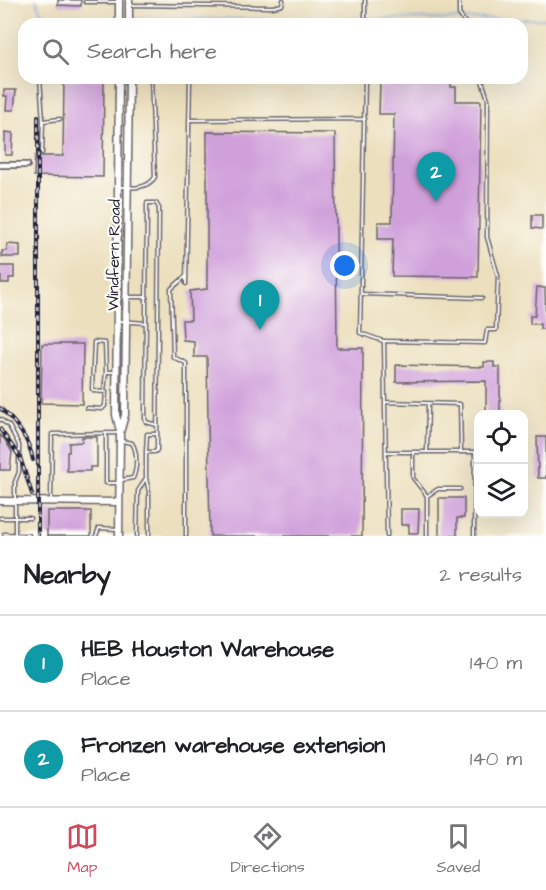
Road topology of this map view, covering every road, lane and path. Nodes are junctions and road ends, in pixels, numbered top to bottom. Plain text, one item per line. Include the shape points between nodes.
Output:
1 (283, 0) edge
2 (365, 0) edge
3 (459, 0) edge
4 (105, 1) edge
5 (119, 1) edge
6 (85, 2) dead end
7 (129, 6) edge
8 (119, 18) edge
9 (365, 18) edge
10 (462, 18) edge
11 (40, 84) edge
12 (118, 84) edge
13 (129, 84) edge
14 (151, 84) edge
15 (190, 84) edge
16 (365, 84) edge
17 (483, 84) edge
18 (60, 119) dead end
19 (365, 119) junction
20 (189, 120) junction
21 (43, 121) junction
22 (42, 153) dead end
23 (0, 165) edge
24 (27, 165) dead end
25 (118, 187) junction
26 (127, 188) junction
27 (186, 276) junction
28 (186, 284) dead end
29 (361, 294) junction
30 (126, 297) junction
31 (147, 297) junction
32 (482, 298) dead end
33 (117, 321) junction
34 (126, 322) junction
35 (146, 323) junction
36 (384, 341) junction
37 (106, 372) junction
38 (116, 372) junction
39 (106, 389) junction
40 (385, 402) junction
41 (428, 404) junction
42 (87, 408) dead end
43 (0, 419) edge
44 (157, 425) junction
45 (120, 432) junction
46 (106, 433) junction
47 (157, 434) junction
48 (120, 441) junction
49 (427, 451) junction
50 (146, 452) junction
51 (385, 452) junction
52 (461, 452) junction
53 (413, 453) junction
54 (146, 478) junction
55 (119, 481) junction
56 (460, 489) dead end
57 (427, 496) junction
58 (0, 501) edge
59 (14, 502) junction
60 (51, 502) junction
61 (119, 502) junction
62 (0, 518) edge
63 (14, 518) junction
64 (30, 518) dead end
65 (119, 533) edge
66 (4, 534) dead end
67 (15, 535) edge
68 (29, 535) edge
69 (96, 536) edge
70 (137, 536) edge
71 (149, 536) edge
72 (186, 536) edge
73 (387, 536) edge
74 (427, 536) edge
75 (474, 536) edge

1 - 7 lane via 282,5 273,7
2 - 9 lane
3 - 10 lane
4 - 5 lane
4 - 6 lane
5 - 7 street
5 - 8 street
11 - 21 lane
12 - 25 street, Windfern Road
13 - 26 street, Windfern Road
14 - 26 lane via 155,177 144,186
15 - 20 lane
16 - 19 lane
17 - 36 lane via 488,99 487,237 498,276 496,330 487,330 485,343
18 - 21 lane
19 - 20 lane
19 - 29 lane
20 - 27 lane
21 - 22 lane
23 - 24 street
25 - 26 lane
25 - 33 street, Windfern Road
26 - 30 street, Windfern Road
27 - 28 lane
27 - 72 lane via 171,290 173,357 186,363
29 - 32 lane
29 - 36 lane via 360,333
30 - 31 lane
30 - 34 street, Windfern Road
31 - 35 lane
31 - 44 lane via 147,203 156,203
33 - 34 lane
33 - 38 street, Windfern Road
34 - 35 lane
34 - 45 street, Windfern Road via 125,415
35 - 44 lane via 146,422
36 - 40 lane
37 - 38 lane
37 - 39 lane
37 - 39 lane via 105,343 94,342 92,388 94,392
38 - 45 street, Windfern Road
39 - 42 lane via 105,406
40 - 41 lane
40 - 51 lane
41 - 49 lane
41 - 52 lane via 460,404
43 - 59 lane via 9,426 19,445
44 - 47 lane
45 - 46 lane
45 - 48 street, Windfern Road
46 - 55 lane via 106,483
46 - 60 lane via 52,434
47 - 50 lane via 157,450
47 - 50 lane via 147,434
48 - 55 street, Windfern Road
48 - 55 lane via 132,443 135,448 136,472 133,478
49 - 52 lane
49 - 53 lane
50 - 54 lane
51 - 53 lane
51 - 73 lane
52 - 75 lane via 475,452
53 - 57 lane via 413,478
54 - 70 lane via 138,491
54 - 71 lane
55 - 61 street, Windfern Road
56 - 57 lane via 438,489
57 - 74 lane
58 - 59 street
59 - 60 street
59 - 63 lane
60 - 61 street
61 - 65 street, Windfern Road
62 - 63 lane
63 - 64 lane
63 - 67 lane
65 - 69 lane via 99,528
66 - 67 lane
67 - 68 lane

